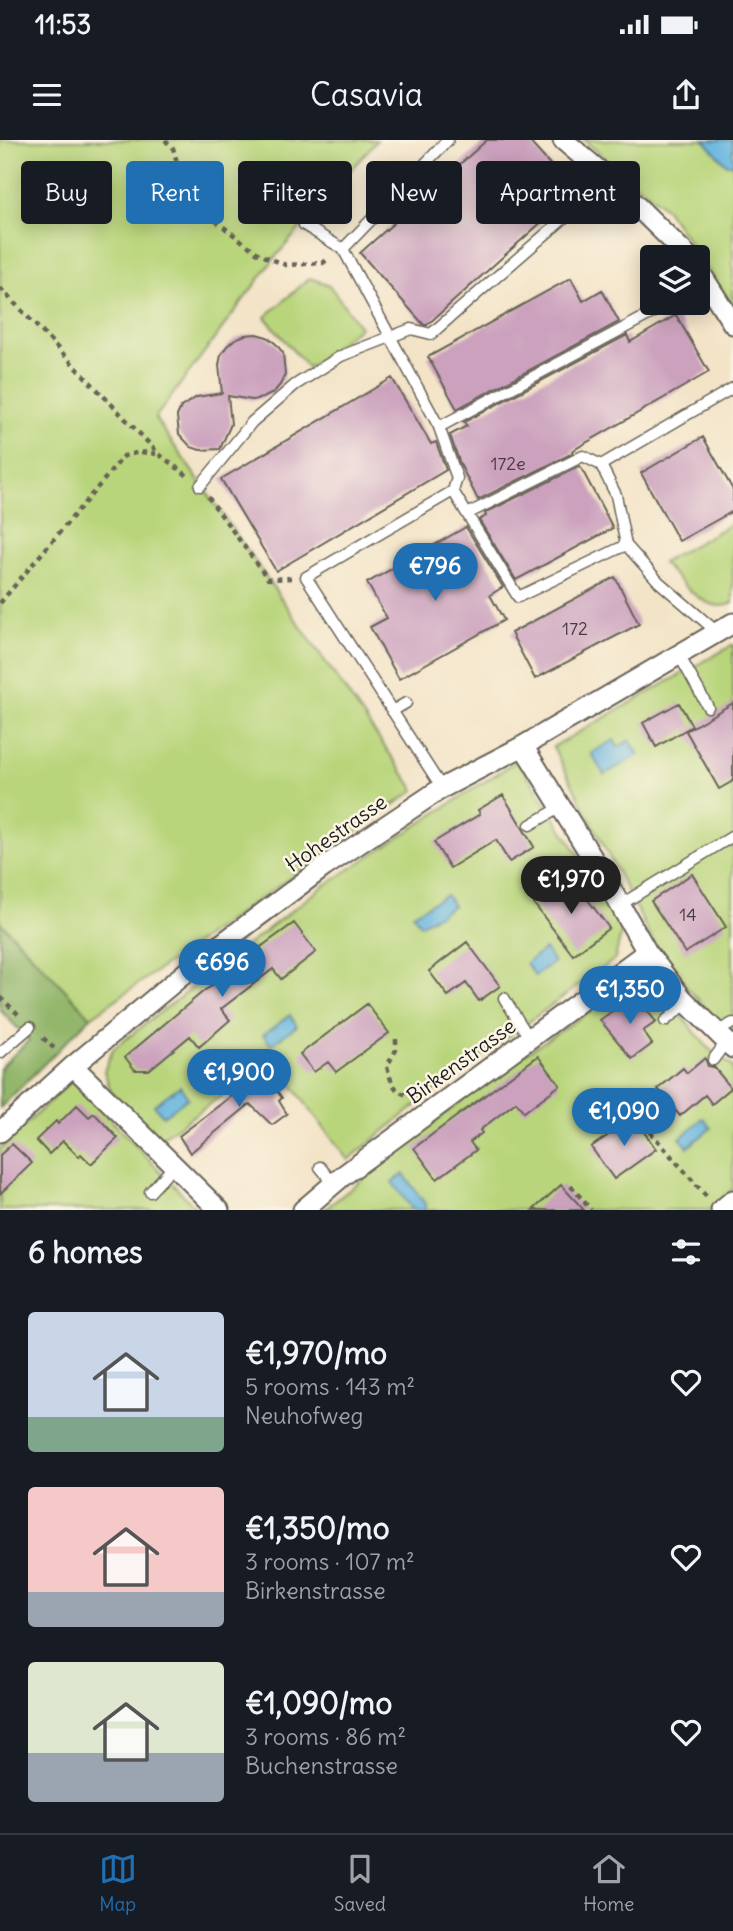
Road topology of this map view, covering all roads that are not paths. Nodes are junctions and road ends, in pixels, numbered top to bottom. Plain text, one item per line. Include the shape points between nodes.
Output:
1 (448, 140) edge
2 (564, 140) edge
3 (589, 161) edge
4 (640, 209) edge
5 (557, 224) edge
6 (304, 225) dead end
7 (677, 245) edge
8 (343, 249) junction
9 (710, 291) edge
10 (649, 315) edge
11 (733, 324) edge
12 (391, 338) junction
13 (733, 388) edge
14 (439, 427) junction
15 (601, 465) junction
16 (200, 486) road end
17 (453, 491) junction
18 (467, 514) junction
19 (626, 545) junction
20 (725, 627) edge
21 (679, 654) junction
22 (406, 703) dead end
23 (708, 707) dead end
24 (392, 711) junction
25 (523, 746) junction
26 (442, 788) junction
27 (561, 807) junction
28 (530, 825) dead end
29 (733, 836) edge
30 (620, 905) junction
31 (647, 952) junction
32 (208, 954) junction
33 (225, 975) dead end
34 (504, 998) dead end
35 (687, 1003) junction
36 (665, 1021) dead end
37 (30, 1027) dead end
38 (727, 1036) edge
39 (530, 1038) junction
40 (0, 1054) edge
41 (713, 1060) dead end
42 (73, 1066) junction
43 (0, 1132) edge
44 (174, 1166) junction
45 (320, 1167) dead end
46 (334, 1184) junction
47 (150, 1192) dead end
48 (733, 1200) edge
49 (716, 1205) edge
50 (219, 1210) edge
51 (303, 1210) edge

1 - 8 lane
2 - 3 street
4 - 7 street
5 - 12 lane via 431,334 411,329
6 - 8 lane
8 - 12 lane
9 - 11 street
10 - 14 lane
12 - 14 lane
12 - 16 lane via 341,356 295,385 252,422
13 - 15 lane
14 - 17 lane via 457,478
15 - 18 lane via 583,456
15 - 19 lane via 616,495
17 - 18 lane
17 - 24 lane via 306,577
18 - 19 lane via 518,597
19 - 20 lane via 659,582
20 - 21 street, Hohestrasse
21 - 23 lane
21 - 25 street, Hohestrasse
22 - 24 lane
24 - 26 lane
25 - 26 street, Hohestrasse
25 - 27 street
26 - 32 street, Hohestrasse via 324,867
27 - 28 lane
27 - 30 street
29 - 30 lane
30 - 31 street
31 - 35 street
31 - 39 street, Birkenstrasse
32 - 33 lane
32 - 42 street, Hohestrasse
34 - 39 lane
35 - 36 lane
35 - 38 street
37 - 40 lane
38 - 41 lane
39 - 46 street, Birkenstrasse
42 - 43 street, Hohestrasse
42 - 44 street
44 - 47 lane
44 - 50 street
45 - 46 lane
46 - 51 street, Birkenstrasse
48 - 49 street

